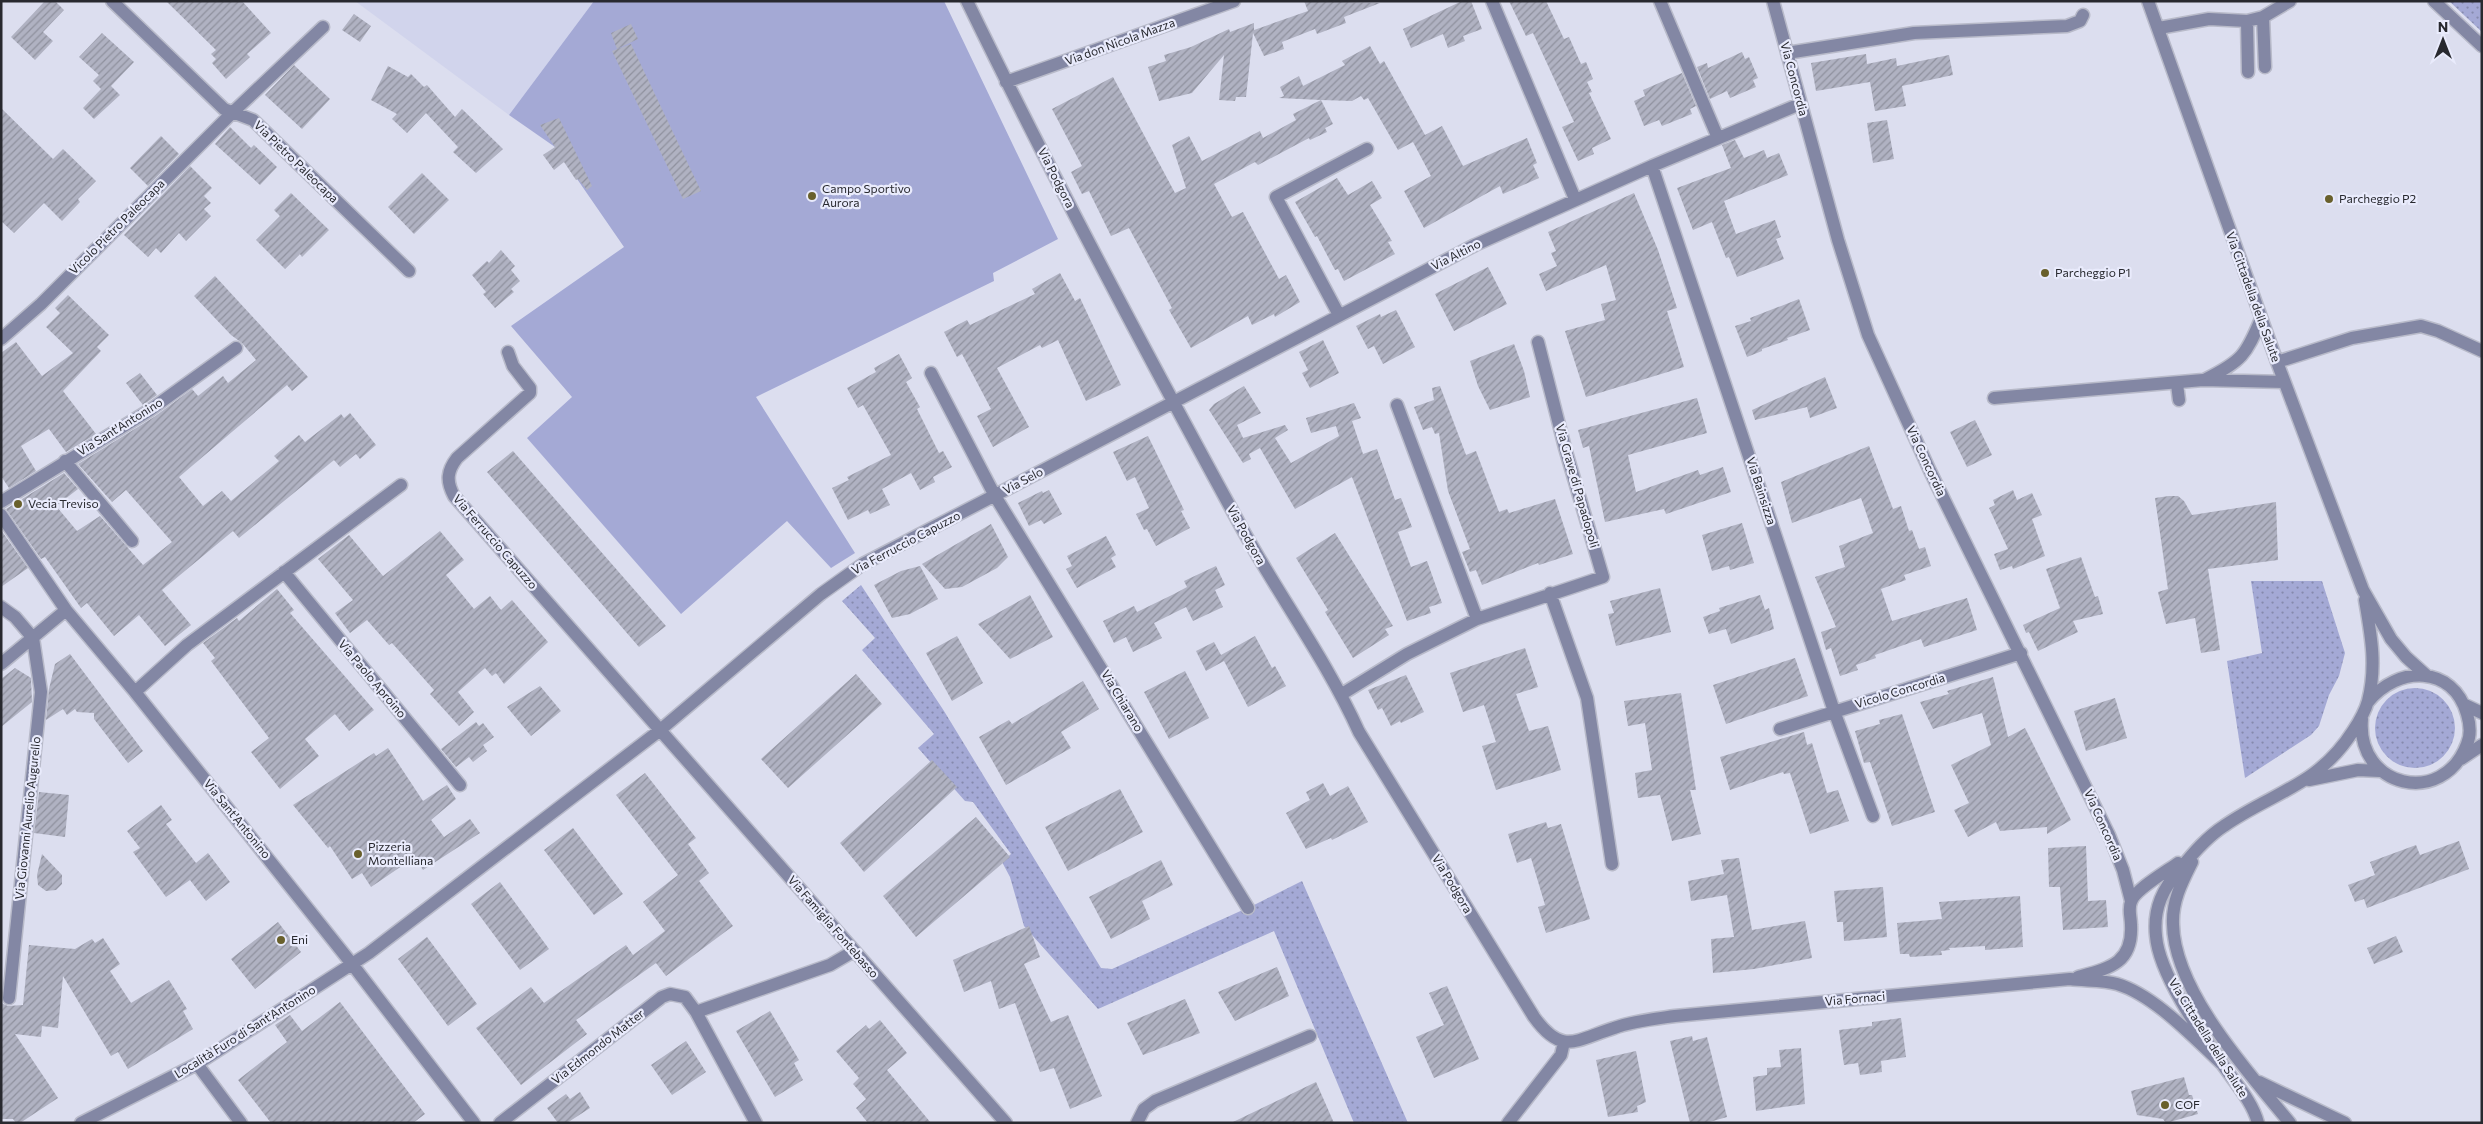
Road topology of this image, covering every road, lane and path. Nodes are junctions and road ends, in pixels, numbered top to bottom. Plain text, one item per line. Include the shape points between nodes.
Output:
1 (112, 1) edge
2 (967, 1) edge
3 (1234, 1) edge
4 (1492, 1) edge
5 (1660, 1) edge
6 (1773, 1) edge
7 (2148, 1) edge
8 (2290, 1) edge
9 (2434, 1) edge
10 (2083, 15) dead end
11 (2263, 17) junction
12 (2247, 21) junction
13 (323, 27) dead end
14 (2159, 28) junction
15 (2482, 46) edge
16 (1787, 52) junction
17 (2265, 67) dead end
18 (2248, 72) dead end
19 (1006, 82) junction
20 (1800, 104) junction
21 (232, 114) junction
22 (1718, 138) junction
23 (1366, 149) dead end
24 (1652, 166) junction
25 (1575, 199) junction
26 (409, 271) dead end
27 (1339, 315) junction
28 (2261, 319) junction
29 (1, 339) edge
30 (1538, 342) dead end
31 (236, 348) dead end
32 (2482, 351) edge
33 (508, 352) dead end
34 (2277, 362) junction
35 (931, 374) dead end
36 (2204, 380) junction
37 (2284, 382) junction
38 (2177, 384) junction
39 (1994, 398) dead end
40 (2180, 400) dead end
41 (1173, 402) junction
42 (1397, 405) dead end
43 (65, 461) junction
44 (401, 485) dead end
45 (995, 496) junction
46 (1, 502) edge
47 (1, 515) edge
48 (132, 541) dead end
49 (284, 572) junction
50 (2363, 590) junction
51 (1550, 593) junction
52 (1, 607) edge
53 (66, 610) junction
54 (1476, 619) junction
55 (33, 638) junction
56 (2021, 653) junction
57 (1, 664) edge
58 (2427, 676) junction
59 (135, 692) junction
60 (1342, 694) junction
61 (2368, 702) junction
62 (2464, 705) junction
63 (1834, 711) junction
64 (2482, 712) edge
65 (2362, 717) junction
66 (1780, 728) dead end
67 (660, 731) junction
68 (2482, 745) edge
69 (2461, 759) junction
70 (2380, 771) junction
71 (2306, 780) junction
72 (460, 785) dead end
73 (1872, 816) dead end
74 (2198, 848) junction
75 (1612, 864) dead end
76 (2131, 901) junction
77 (1248, 908) dead end
78 (854, 951) junction
79 (352, 964) junction
80 (2070, 979) junction
81 (9, 998) dead end
82 (696, 1012) junction
83 (1310, 1036) dead end
84 (1564, 1042) junction
85 (2222, 1063) junction
86 (198, 1064) junction
87 (2253, 1079) junction
88 (82, 1123) edge
89 (241, 1123) edge
90 (474, 1123) edge
91 (500, 1123) edge
92 (756, 1123) edge
93 (1006, 1123) edge
94 (1137, 1123) edge
95 (1508, 1123) edge
96 (2258, 1123) edge
97 (2290, 1123) edge
98 (2345, 1123) edge

1 - 21 street, Via Pietro Paleocapa
2 - 19 street, Via Podgora
3 - 19 street, Via don Nicola Mazza
4 - 25 street
5 - 22 street
6 - 16 street, Via Concordia
7 - 14 street, Via Cittadella della Salute
8 - 11 street
9 - 15 street
10 - 16 street via 2080,21 2068,26 1914,33
11 - 12 street
11 - 17 street
12 - 14 street via 2209,19
12 - 18 street
13 - 21 street, Vicolo Pietro Paleocapa
14 - 28 street, Via Cittadella della Salute
16 - 20 street, Via Concordia
19 - 41 street, Via Podgora
20 - 22 street, Via Altino
20 - 56 street, Via Concordia via 1868,335 1930,471
21 - 26 street, Via Pietro Paleocapa via 253,120
21 - 29 street, Vicolo Pietro Paleocapa via 41,304
22 - 24 street, Via Altino
23 - 27 street via 1276,197
24 - 25 street, Via Altino
24 - 63 street, Via Bainsizza
25 - 27 street, Via Altino via 1475,245
27 - 41 street, Via Altino
28 - 34 street, Via Cittadella della Salute
28 - 36 street via 2248,350 2234,364
30 - 51 street, Via Grave di Papadopoli via 1565,448 1604,577
31 - 43 street, Via Sant'Antonino via 150,410
32 - 34 street via 2438,330 2421,326 2352,338
33 - 67 street, Via Ferruccio Capuzzo via 530,393 457,458 447,475 448,486
34 - 37 street, Via Cittadella della Salute
35 - 45 street, Via Selo
36 - 37 street
36 - 38 street
37 - 50 street, Via Cittadella della Salute
38 - 39 street
38 - 40 street
41 - 45 street, Via Selo
41 - 60 street, Via Podgora via 1257,556
42 - 54 street
43 - 46 street, Via Sant'Antonino
43 - 48 street
44 - 49 street
45 - 67 street, Via Ferruccio Capuzzo via 850,573
45 - 77 street, Via Chiarano
47 - 53 street, Via Sant'Antonino
49 - 59 street via 187,645
49 - 72 street, Via Paolo Aproino
50 - 58 street, Via Cittadella della Salute via 2391,639
50 - 61 street, Via Cittadella della Salute via 2373,656
51 - 54 street, Via Grave di Papadopoli
51 - 75 street via 1588,698
52 - 55 street via 15,616
53 - 55 street
53 - 59 street, Via Sant'Antonino
54 - 60 street, Via Grave di Papadopoli via 1407,654
55 - 57 street
55 - 81 street, Via Giovanni Aurelio Augurello via 41,692
56 - 63 street, Vicolo Concordia
56 - 76 street, Via Concordia via 2109,835
58 - 61 street, Via Cittadella della Salute via 2410,675 2393,680 2378,689
58 - 62 street, Via Cittadella della Salute via 2443,682
59 - 79 street, Via Sant'Antonino
60 - 84 street, Via Podgora via 1359,732 1534,1017 1549,1036
61 - 65 street, Via Cittadella della Salute
62 - 64 street
62 - 69 street, Via Cittadella della Salute via 2470,723 2468,742
63 - 66 street, Vicolo Concordia
63 - 73 street, Via Bainsizza
65 - 70 street, Via Cittadella della Salute via 2364,746
65 - 71 street, Via Cittadella della Salute via 2345,743
67 - 78 street, Via Famiglia Fontebasso
67 - 79 street, Via Ferruccio Capuzzo
68 - 69 street
69 - 70 street, Via Cittadella della Salute via 2449,772 2432,781 2414,784 2396,780
70 - 71 street, Via Cittadella della Salute via 2358,770
71 - 74 street, Via Cittadella della Salute via 2241,814
74 - 76 street via 2137,893
74 - 85 street, Via Cittadella della Salute via 2161,894 2156,914 2156,936 2158,952 2169,978
74 - 87 street, Via Cittadella della Salute via 2175,903 2172,923 2177,953 2204,1011
76 - 80 street, Via Concordia via 2131,940 2123,958 2107,969
78 - 82 street via 830,965
78 - 93 street, Via Famiglia Fontebasso
79 - 86 street, Località Furo di Sant'Antonino
79 - 90 street, Via Sant'Antonino
80 - 84 street, Via Fornaci via 1674,1016 1625,1024 1578,1042
80 - 85 street, Via Fornaci via 2112,983 2132,991 2148,1000
82 - 91 street, Via Edmondo Matter via 686,997 678,994 662,997
82 - 92 street, Via Edmondo Matter
83 - 94 street via 1155,1100 1144,1109
84 - 95 street via 1561,1055
85 - 96 street, Via Cittadella della Salute
86 - 88 street, Località Furo di Sant'Antonino
86 - 89 street
87 - 97 street, Via Cittadella della Salute
87 - 98 street

